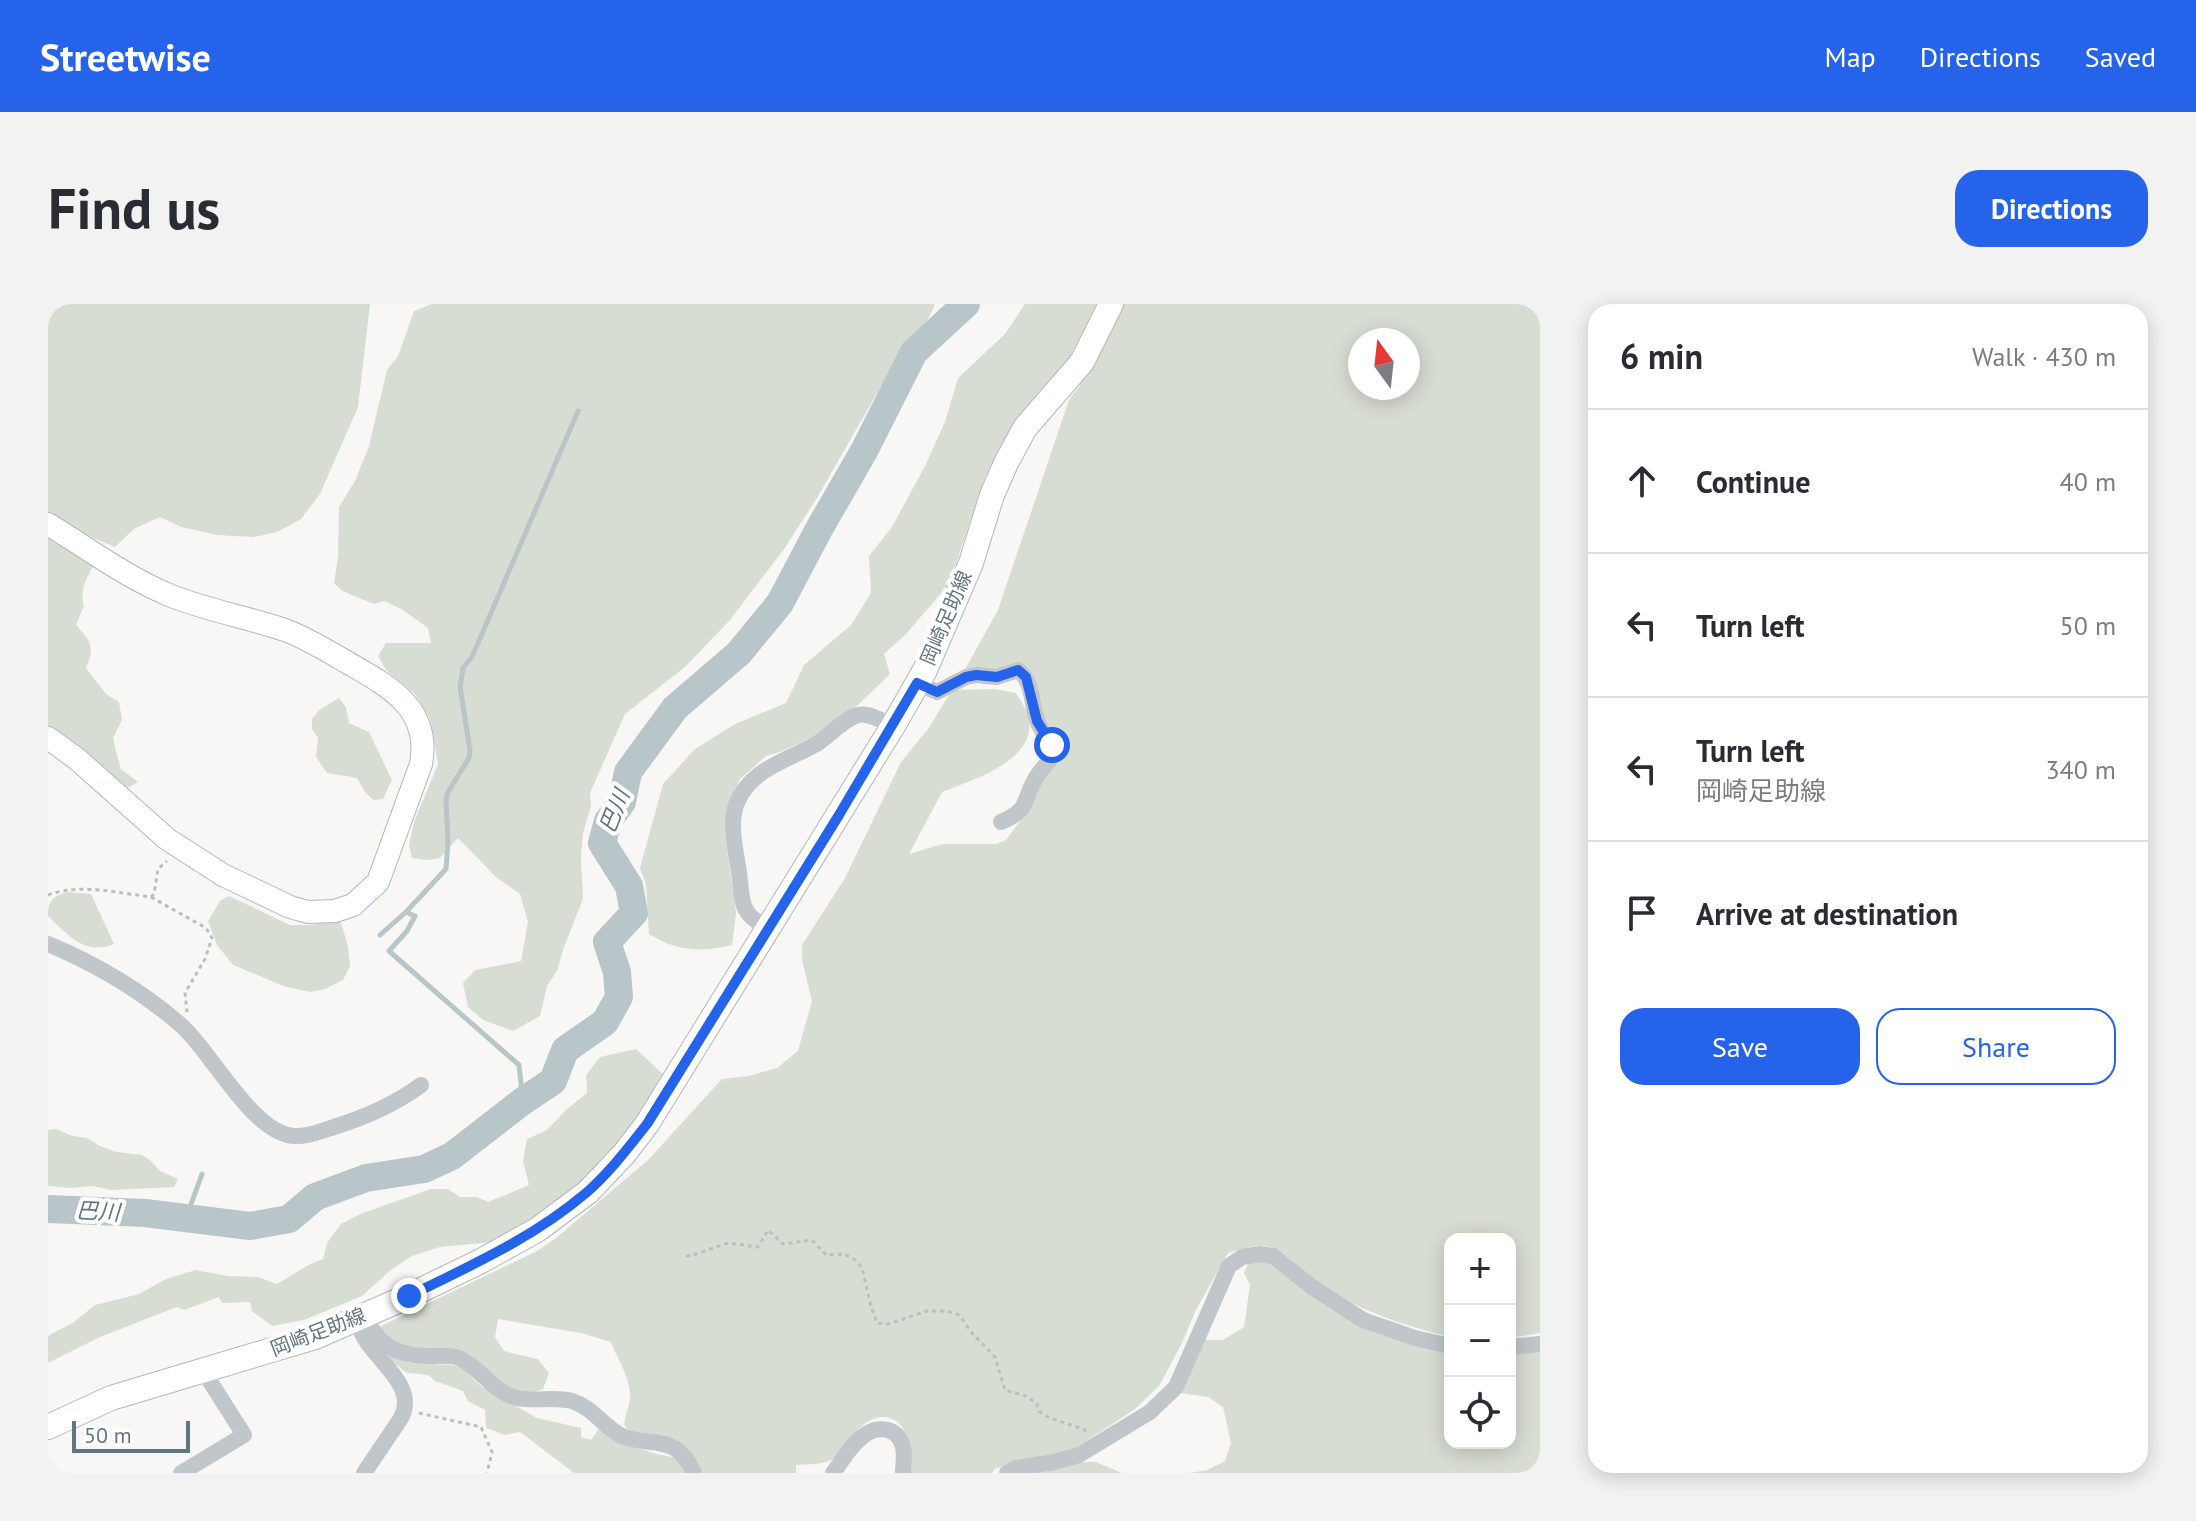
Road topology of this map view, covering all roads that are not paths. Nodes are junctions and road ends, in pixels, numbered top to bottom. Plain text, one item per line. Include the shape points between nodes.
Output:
1 (1111, 304) edge
2 (48, 524) edge
3 (917, 683) junction
4 (893, 726) junction
5 (48, 738) edge
6 (1001, 822) dead end
7 (767, 928) junction
8 (48, 944) edge
9 (421, 1085) dead end
10 (360, 1316) junction
11 (1540, 1344) edge
12 (1444, 1345) edge
13 (1516, 1346) edge
14 (204, 1372) junction
15 (48, 1427) edge
16 (181, 1473) edge
17 (364, 1473) edge
18 (694, 1473) edge
19 (833, 1473) edge
20 (903, 1473) edge
21 (1007, 1473) edge

1 - 3 main road, 岡崎足助線 via 1082,362 1025,428 1006,463 971,563
2 - 5 street via 166,594 287,631 336,655 405,702 421,732 423,750 378,882 353,905 308,912 223,875 167,839
3 - 4 main road, 岡崎足助線
3 - 6 street via 937,692 976,675 997,677 1018,670 1026,677 1037,721 1054,754 1024,807
4 - 7 main road, 岡崎足助線
4 - 7 street via 856,715 817,743 767,768 736,805 733,832 744,908
7 - 10 main road, 岡崎足助線 via 647,1124 588,1192 494,1254
8 - 9 street via 139,993 182,1026 273,1129 307,1135 385,1109
10 - 14 main road, 岡崎足助線 via 315,1337
10 - 17 street via 360,1333 400,1383 406,1409
10 - 18 street via 395,1351 455,1357 516,1398 574,1402 621,1436 678,1450
11 - 13 street
12 - 21 street via 1363,1320 1273,1256 1242,1257 1229,1266 1176,1387 1150,1412 1079,1455
14 - 15 main road, 岡崎足助線 via 111,1398
14 - 16 street via 244,1435
19 - 20 street via 858,1439 883,1428 895,1433 903,1446

